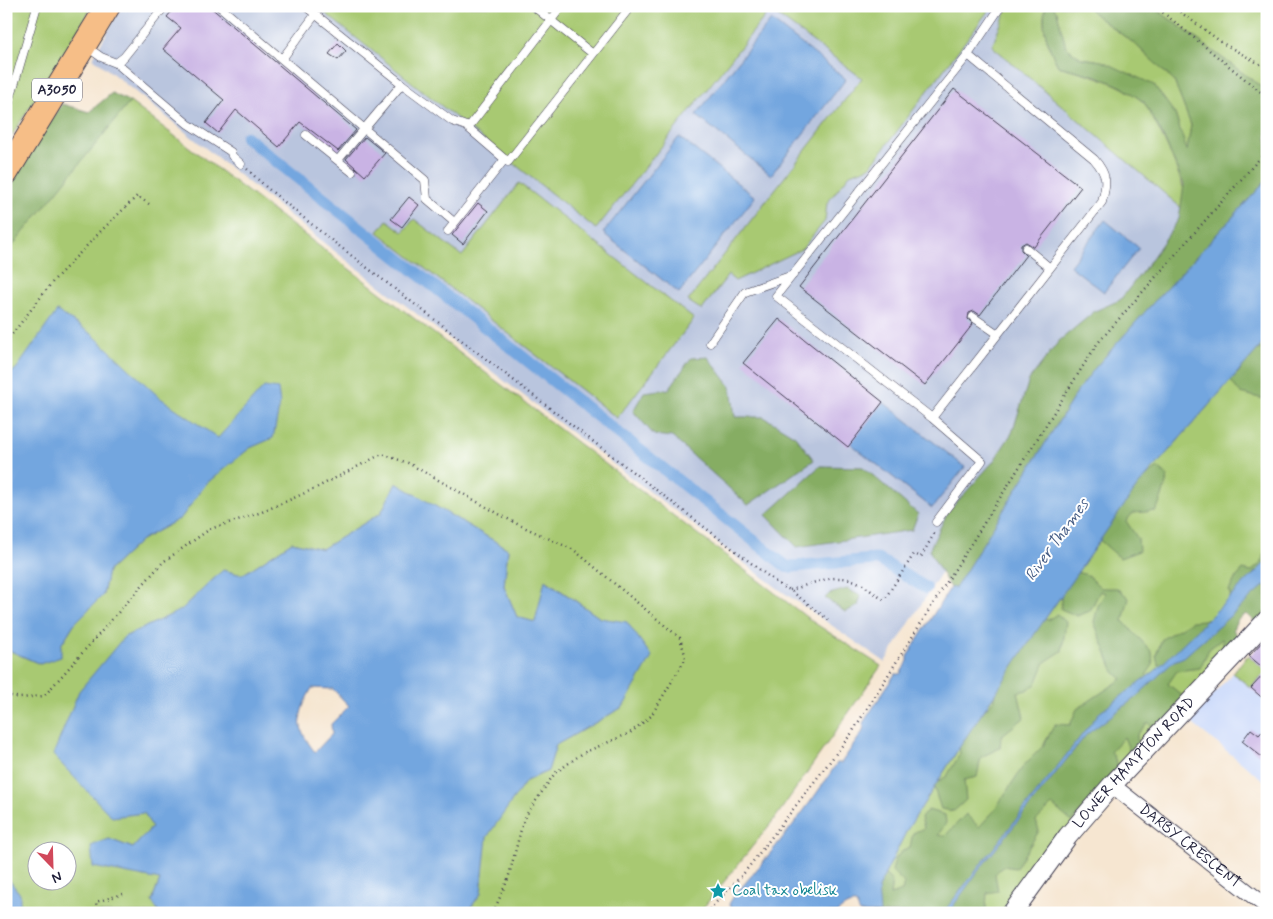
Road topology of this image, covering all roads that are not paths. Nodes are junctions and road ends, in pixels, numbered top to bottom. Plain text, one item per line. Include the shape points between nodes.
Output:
1 (37, 6) edge
2 (108, 6) edge
3 (164, 6) edge
4 (219, 6) edge
5 (305, 6) edge
6 (533, 6) edge
7 (562, 6) edge
8 (631, 6) edge
9 (1001, 6) edge
10 (315, 14) junction
11 (551, 20) junction
12 (84, 46) junction
13 (593, 54) junction
14 (968, 55) junction
15 (282, 59) junction
16 (116, 63) junction
17 (402, 84) junction
18 (6, 113) edge
19 (365, 128) junction
20 (468, 128) junction
21 (306, 134) dead end
22 (338, 160) junction
23 (505, 160) junction
24 (241, 164) road end
25 (352, 172) dead end
26 (6, 173) edge
27 (454, 222) junction
28 (448, 231) dead end
29 (1026, 248) dead end
30 (1050, 268) junction
31 (793, 275) junction
32 (974, 317) dead end
33 (998, 334) junction
34 (710, 343) dead end
35 (932, 418) junction
36 (936, 522) road end
37 (1267, 620) edge
38 (1112, 785) junction
39 (1267, 907) edge
40 (1012, 913) edge

1 - 18 lane
2 - 12 main road, A3050
3 - 16 lane
4 - 15 lane
5 - 10 lane
6 - 11 lane
7 - 11 lane
8 - 13 lane
9 - 14 lane
10 - 15 lane
10 - 17 lane
11 - 13 lane
11 - 20 lane
12 - 16 lane
12 - 26 main road, A3050
13 - 23 lane via 508,162
14 - 30 lane via 1094,159 1103,170 1106,186 1102,202
14 - 31 lane
15 - 19 lane
16 - 24 lane via 188,124 231,152
17 - 19 lane
17 - 20 lane via 452,121
19 - 22 lane
19 - 27 lane via 426,180 427,200
20 - 23 lane
21 - 22 lane
22 - 25 lane
23 - 27 lane
27 - 28 lane
29 - 30 lane
30 - 33 lane
31 - 34 lane via 745,292
31 - 35 lane via 776,296
32 - 33 lane
33 - 35 lane
35 - 36 lane via 982,461
37 - 38 street, LOWER HAMPTON ROAD
38 - 39 street, DARBY CRESCENT
38 - 40 street, LOWER HAMPTON ROAD via 1068,836

